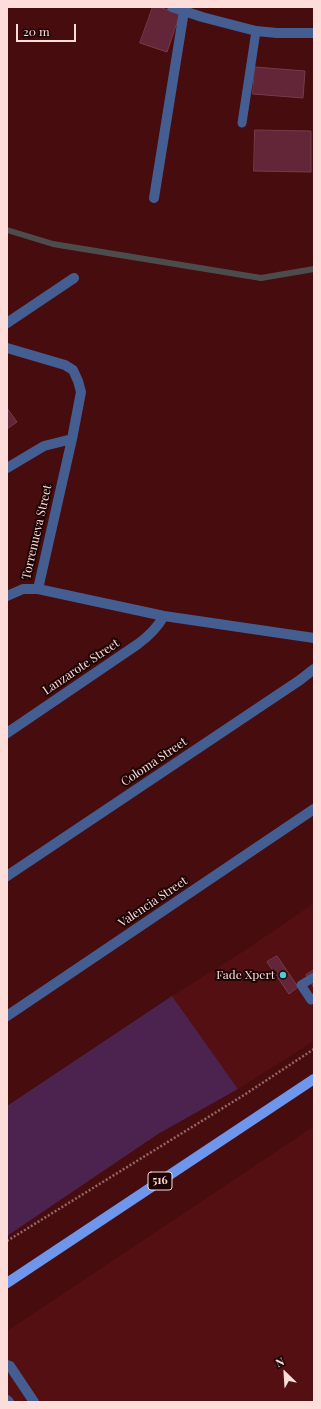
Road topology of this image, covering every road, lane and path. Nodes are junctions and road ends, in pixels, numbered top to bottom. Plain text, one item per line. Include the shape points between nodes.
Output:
1 (172, 7) edge
2 (184, 11) junction
3 (256, 31) junction
4 (314, 33) edge
5 (242, 123) dead end
6 (154, 198) dead end
7 (74, 278) dead end
8 (7, 323) edge
9 (7, 348) edge
10 (72, 438) junction
11 (7, 468) edge
12 (38, 588) junction
13 (7, 596) edge
14 (164, 616) junction
15 (314, 638) edge
16 (314, 669) edge
17 (7, 733) edge
18 (314, 810) edge
19 (7, 876) edge
20 (314, 977) edge
21 (313, 1002) edge
22 (7, 1016) edge
23 (314, 1050) edge
24 (314, 1079) edge
25 (7, 1241) edge
26 (7, 1283) edge
27 (7, 1365) edge
28 (34, 1402) edge

1 - 2 street
2 - 3 street
2 - 6 street
3 - 4 street
3 - 5 lane
7 - 8 street
9 - 10 street, Torrenueva Street via 65,365 73,370 80,392
10 - 11 street via 44,446
10 - 12 street, Torrenueva Street
12 - 13 street via 22,589
12 - 14 street, Torrenueva Street
14 - 15 street, Torrenueva Street
14 - 17 street, Lanzarote Street via 153,631 138,644
16 - 19 street, Coloma Street
18 - 22 street, Valencia Street
20 - 21 lane via 301,985
23 - 25 path
24 - 26 main road, 516
27 - 28 street

